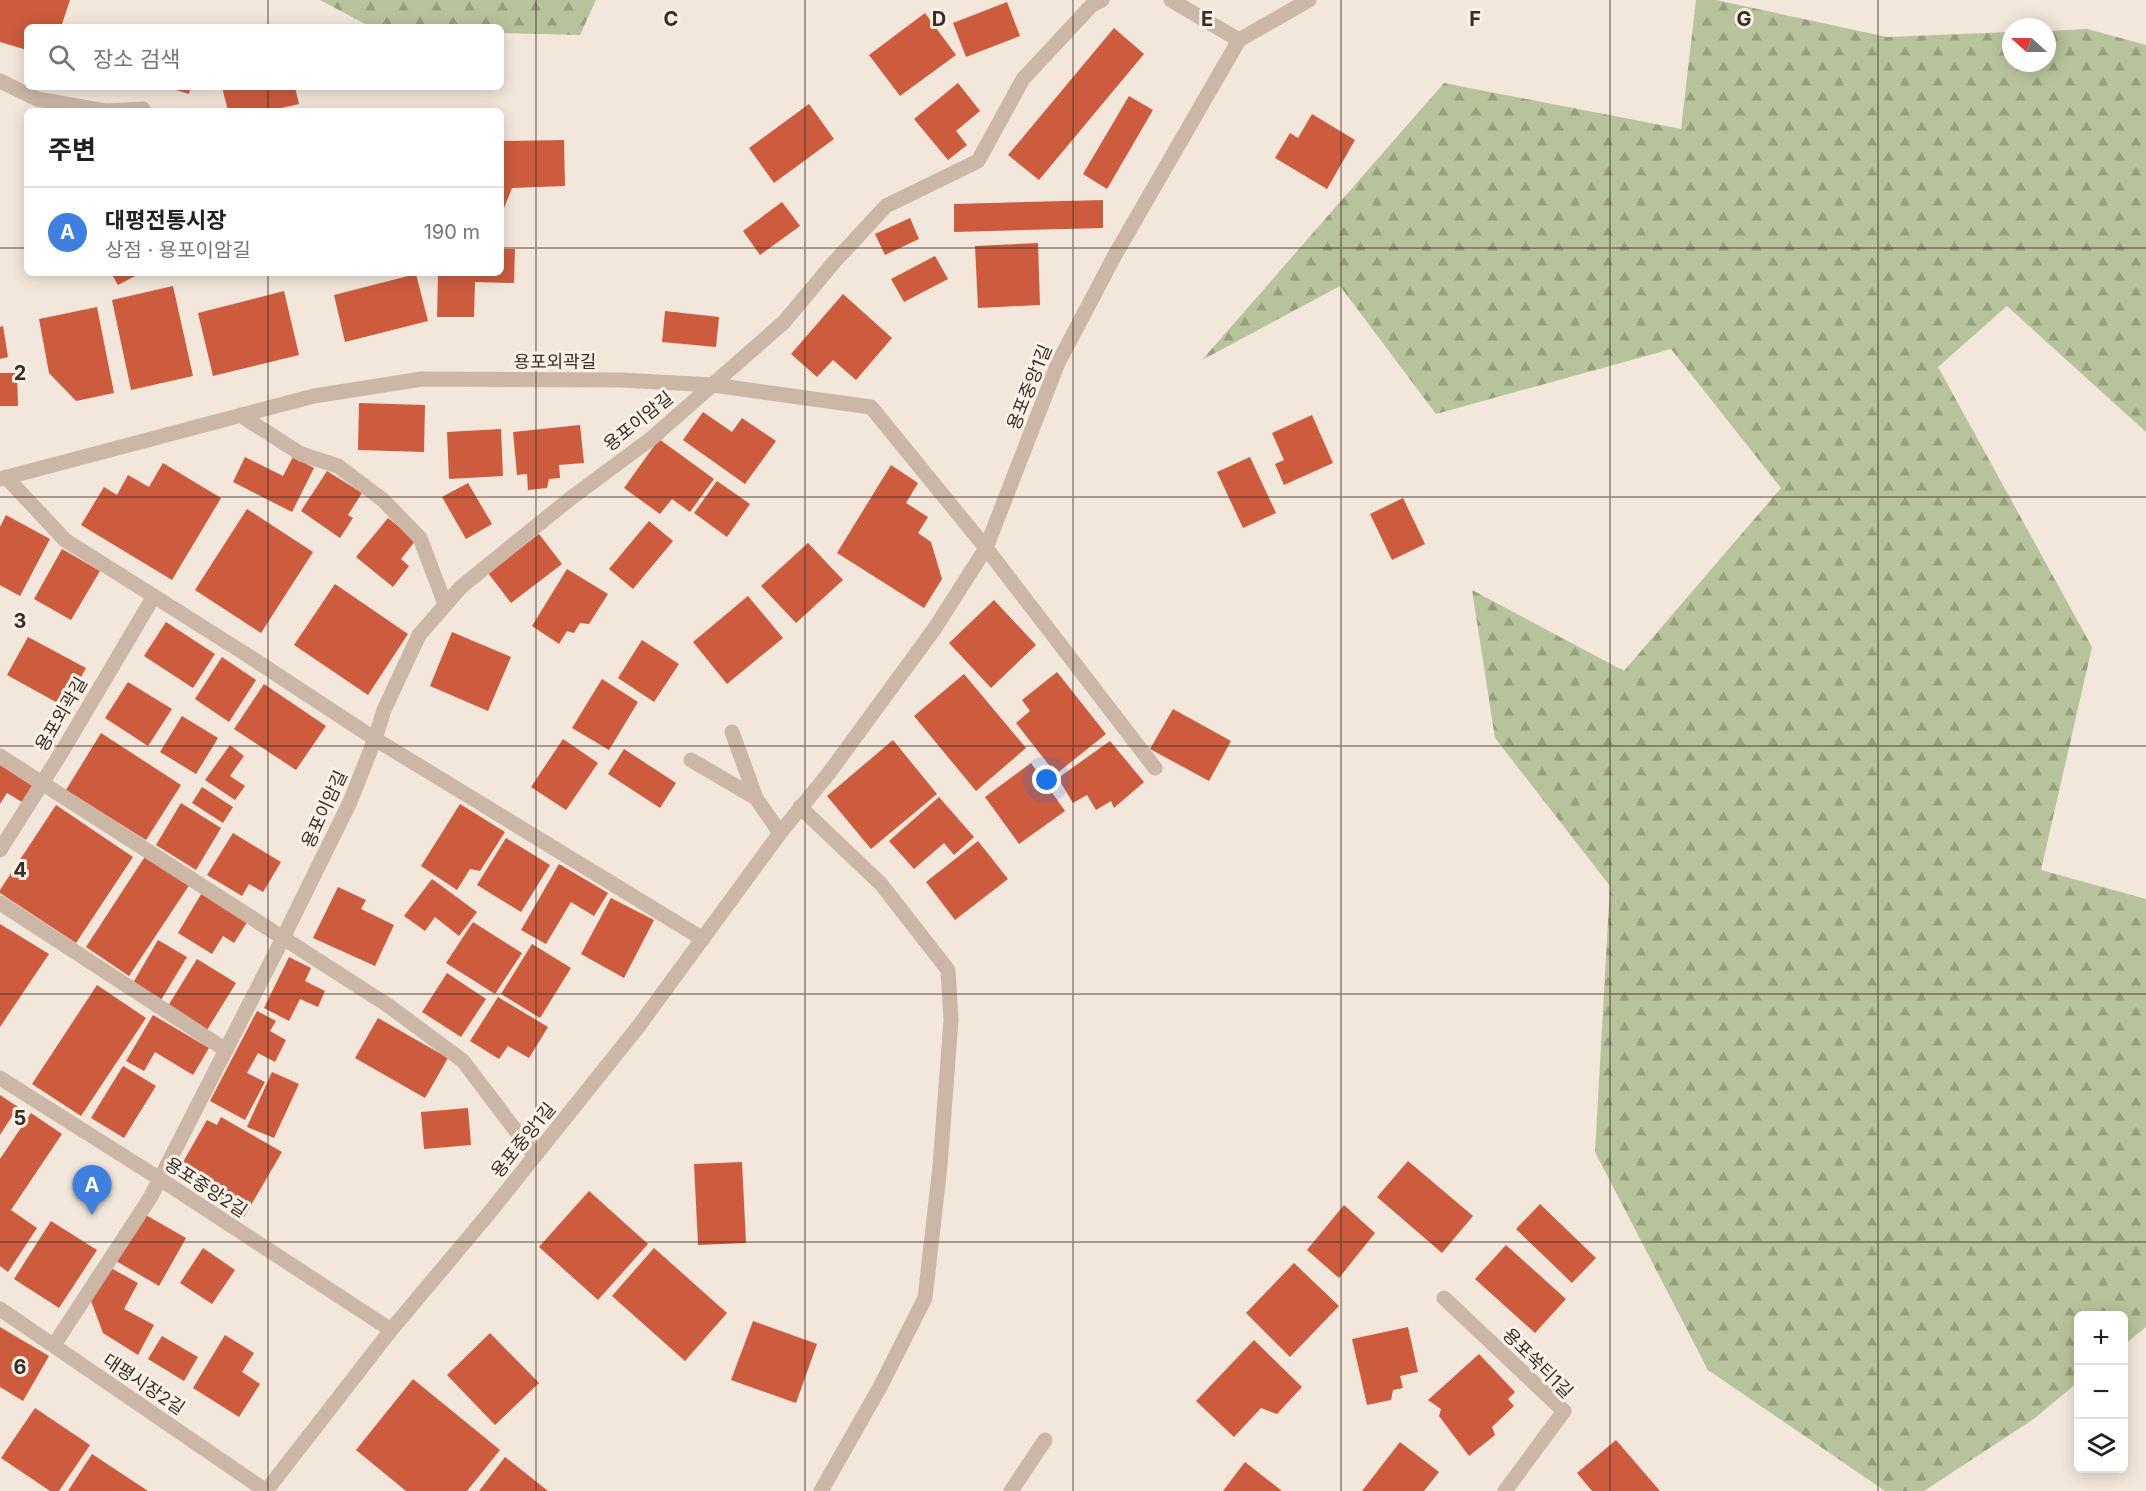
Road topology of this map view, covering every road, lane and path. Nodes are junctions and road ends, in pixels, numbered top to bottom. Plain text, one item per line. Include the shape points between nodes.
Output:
1 (1102, 0) edge
2 (1171, 0) edge
3 (1309, 0) edge
4 (1239, 40) junction
5 (0, 81) edge
6 (88, 108) edge
7 (712, 385) junction
8 (240, 415) junction
9 (3, 478) edge
10 (986, 548) junction
11 (154, 596) junction
12 (445, 604) junction
13 (732, 732) dead end
14 (375, 739) junction
15 (0, 756) edge
16 (691, 760) dead end
17 (1155, 768) dead end
18 (42, 782) junction
19 (756, 798) junction
20 (800, 807) junction
21 (780, 833) junction
22 (0, 850) edge
23 (0, 903) edge
24 (283, 938) junction
25 (704, 939) junction
26 (226, 1050) junction
27 (0, 1078) edge
28 (536, 1156) junction
29 (160, 1179) junction
30 (1444, 1298) dead end
31 (0, 1309) edge
32 (391, 1330) junction
33 (54, 1344) junction
34 (1045, 1440) dead end
35 (266, 1491) edge
36 (821, 1491) edge
37 (1011, 1491) edge
38 (1505, 1491) edge

1 - 7 street, 용포이암길 via 1092,5 1023,79 978,161 886,206 784,322
2 - 4 street
3 - 4 street
4 - 10 street, 용포중앙1길 via 1115,255 1058,363
5 - 6 street via 37,99
7 - 8 street, 용포외곽길 via 422,379 314,396
7 - 10 street, 용포외곽길 via 871,407
7 - 12 street, 용포이암길 via 651,438 508,546
8 - 9 street, 용포외곽길
8 - 12 street via 301,454 338,466 383,500 420,538
9 - 11 street via 65,540
10 - 17 street
10 - 20 street, 용포중앙1길 via 935,628
11 - 14 street
11 - 18 street, 용포외곽길
12 - 14 street, 용포이암길 via 419,634
13 - 19 street
14 - 24 street, 용포이암길 via 350,802
14 - 25 street
15 - 18 street
16 - 19 street
18 - 22 street, 용포외곽길
18 - 24 street
19 - 21 street
20 - 21 street, 용포중앙1길
20 - 36 street via 881,884 948,970 951,1020 925,1298
21 - 25 street, 용포중앙1길
23 - 26 street
24 - 26 street, 용포이암길
24 - 28 street via 389,1006 463,1061
25 - 28 street, 용포중앙1길
26 - 29 street, 용포이암길
27 - 29 street, 용포중앙2길
28 - 32 street, 용포중앙1길
29 - 32 street, 용포중앙2길
29 - 33 street, 용포이암길
30 - 38 street, 용포쑥티1길 via 1564,1411
31 - 33 street, 대평시장2길
32 - 35 street, 용포중앙1길
33 - 35 street, 대평시장2길
34 - 37 street

